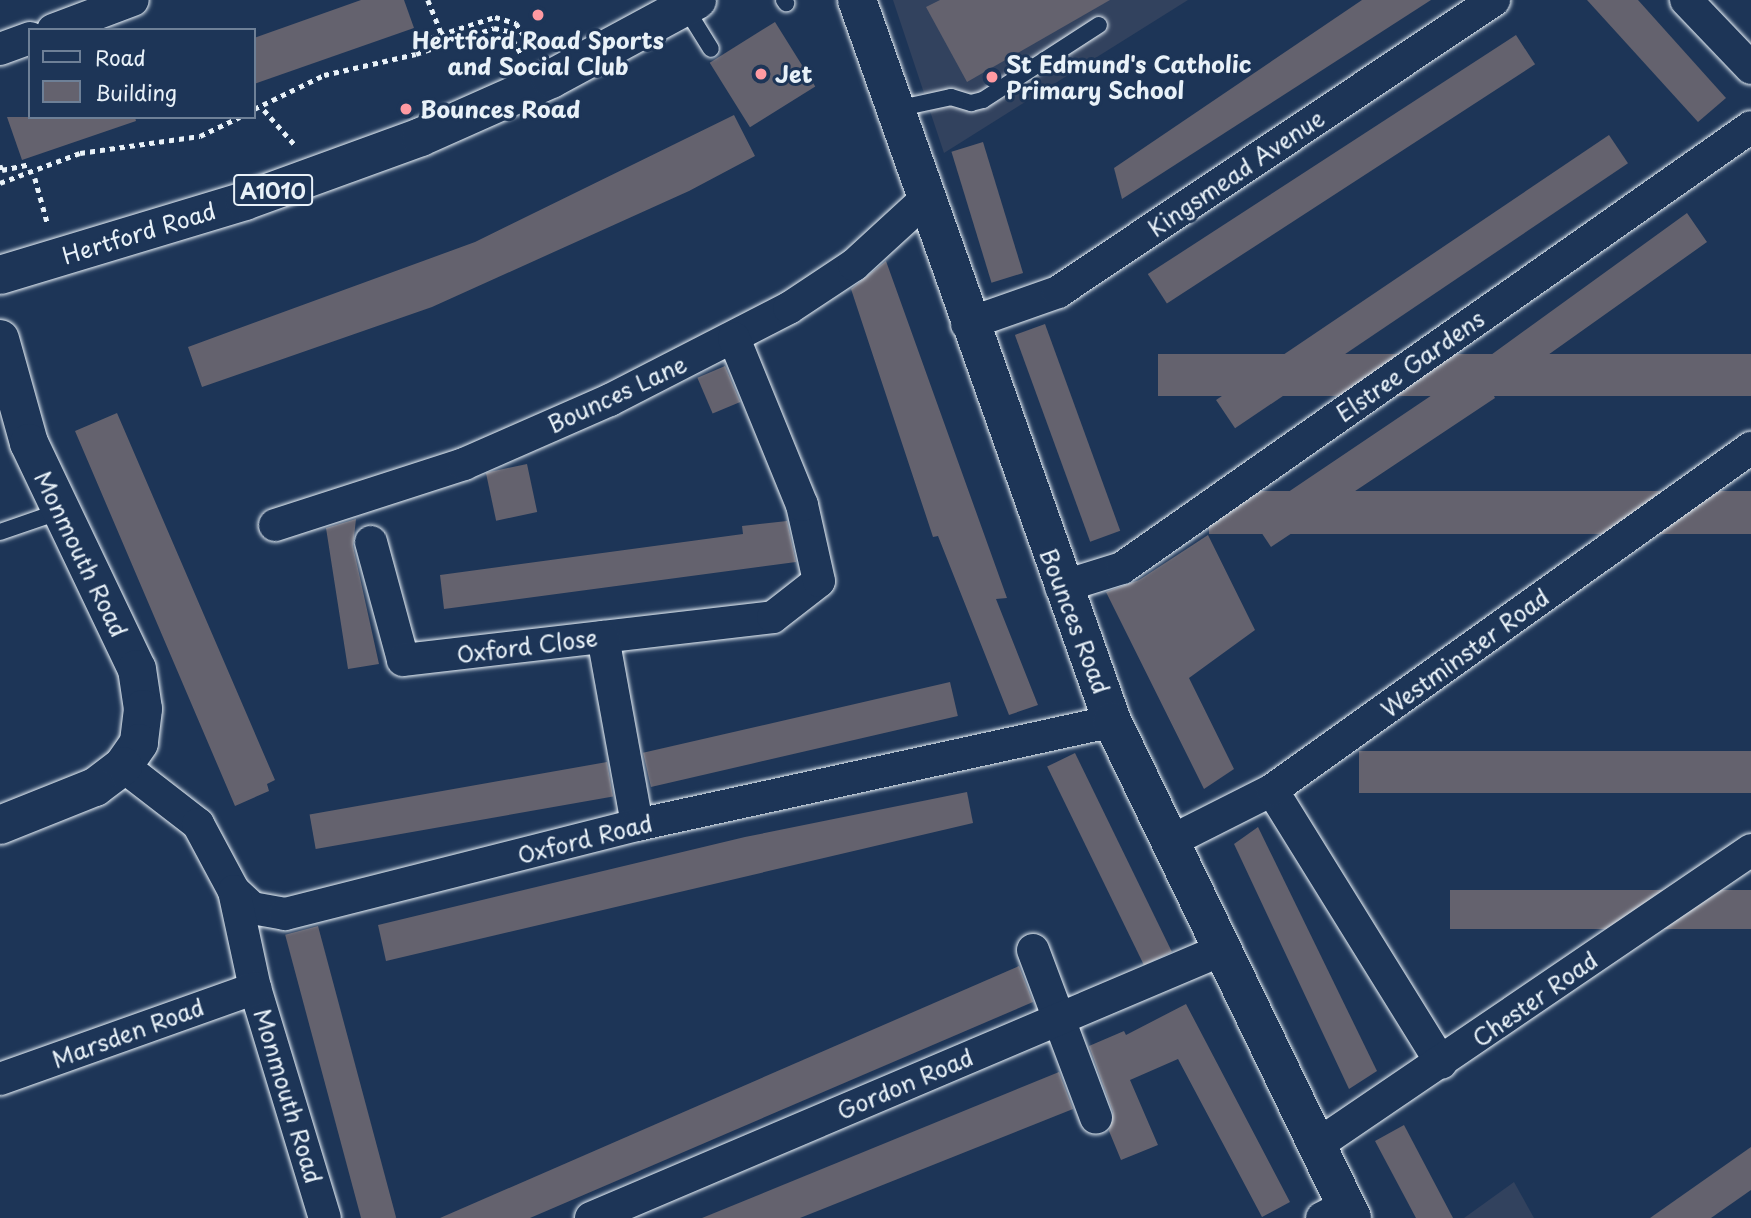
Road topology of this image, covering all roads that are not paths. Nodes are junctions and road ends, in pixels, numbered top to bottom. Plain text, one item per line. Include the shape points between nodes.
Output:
1 (133, 0) edge
2 (857, 0) edge
3 (1494, 0) edge
4 (1686, 0) edge
5 (691, 3) edge
6 (1099, 25) dead end
7 (58, 28) edge
8 (28, 39) edge
9 (0, 49) edge
10 (711, 49) dead end
11 (1751, 68) edge
12 (895, 109) junction
13 (1751, 127) edge
14 (925, 200) junction
15 (0, 275) edge
16 (967, 324) junction
17 (734, 338) junction
18 (1, 352) edge
19 (1751, 448) edge
20 (58, 512) junction
21 (275, 525) dead end
22 (0, 532) edge
23 (371, 542) dead end
24 (1061, 587) junction
25 (603, 637) junction
26 (1112, 721) junction
27 (123, 766) junction
28 (1272, 790) junction
29 (0, 825) edge
30 (638, 825) junction
31 (1169, 842) junction
32 (1751, 850) edge
33 (234, 891) junction
34 (1033, 950) dead end
35 (1219, 951) junction
36 (255, 988) junction
37 (1061, 1019) junction
38 (1441, 1063) junction
39 (0, 1079) edge
40 (1096, 1118) dead end
41 (1317, 1146) junction
42 (1340, 1214) edge
43 (325, 1218) edge
44 (591, 1218) edge

1 - 7 street
2 - 12 street, Bounces Road
3 - 16 street, Kingsmead Avenue via 1058,292
4 - 11 street
5 - 10 lane
5 - 15 street, Hertford Road / A1010 via 551,79 421,137 245,201
6 - 12 lane via 983,100 971,103 951,97
8 - 9 street
12 - 14 street, Bounces Road
13 - 24 street, Elstree Gardens via 1122,568
14 - 16 street, Bounces Road
14 - 17 street, Bounces Lane via 854,265
16 - 24 street, Bounces Road
17 - 21 street, Bounces Lane via 464,464
17 - 25 street, Oxford Close via 802,505 819,581 773,617
18 - 20 street, Monmouth Road via 12,398
19 - 28 street, Westminster Road
20 - 22 lane
20 - 27 street, Monmouth Road via 137,669 143,709 139,743
23 - 25 street, Oxford Close via 404,660
24 - 26 street, Bounces Road
25 - 30 street
26 - 30 street, Oxford Road
26 - 31 street, Bounces Road
27 - 29 street via 95,787
27 - 33 street, Oxford Road via 198,824
28 - 31 street, Westminster Road
28 - 38 street
30 - 33 street, Oxford Road via 285,914 252,908
31 - 35 street, Bounces Road
32 - 38 street, Chester Road
33 - 36 street, Monmouth Road
34 - 37 street
35 - 37 street, Gordon Road
35 - 41 street, Bounces Road
36 - 39 street, Marsden Road
36 - 43 street, Monmouth Road
37 - 40 street
37 - 44 street, Gordon Road
38 - 41 street, Chester Road
41 - 42 street, Bounces Road

